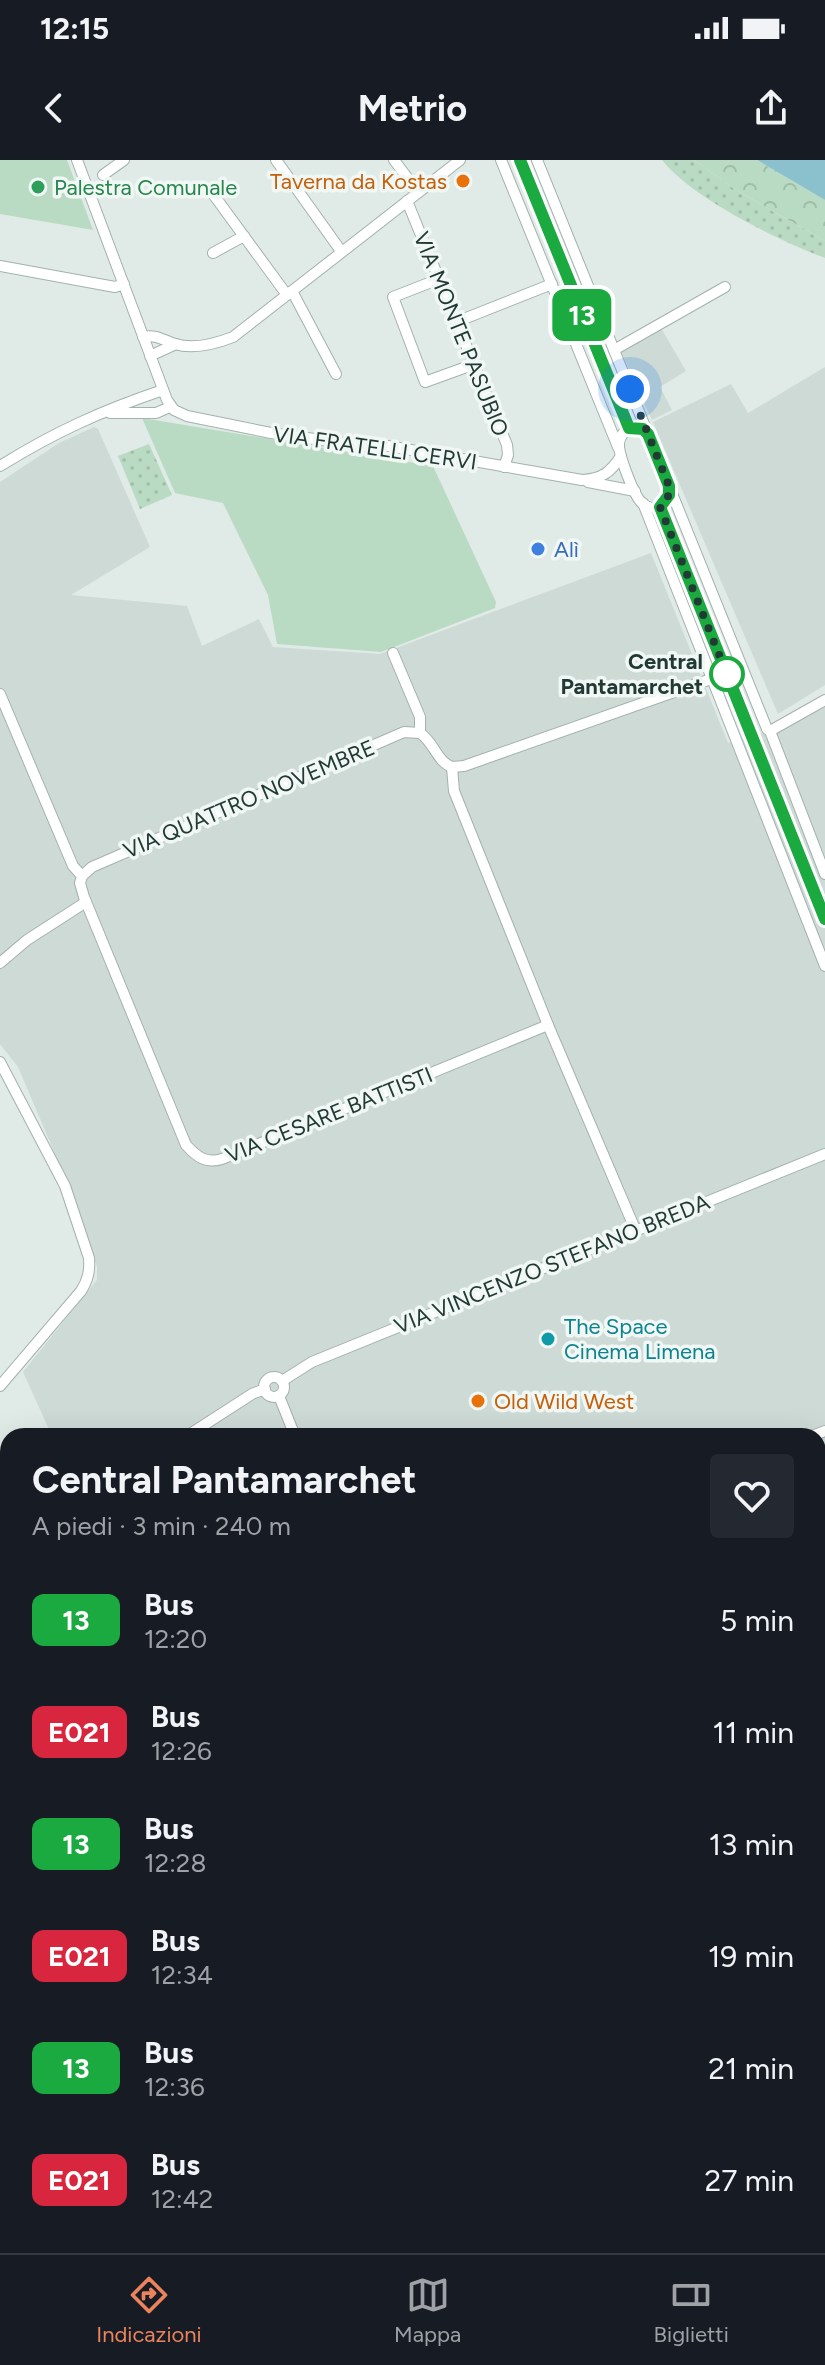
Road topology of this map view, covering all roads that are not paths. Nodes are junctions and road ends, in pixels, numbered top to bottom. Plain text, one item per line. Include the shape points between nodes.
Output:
1 (77, 160) edge
2 (124, 160) edge
3 (276, 160) edge
4 (394, 160) edge
5 (460, 160) edge
6 (501, 160) edge
7 (537, 160) edge
8 (521, 163) edge
9 (506, 173) junction
10 (103, 175) dead end
11 (418, 192) junction
12 (213, 194) dead end
13 (407, 201) junction
14 (561, 219) junction
15 (546, 224) junction
16 (244, 236) junction
17 (341, 251) junction
18 (213, 253) dead end
19 (0, 266) edge
20 (119, 272) junction
21 (439, 279) junction
22 (90, 282) junction
23 (124, 284) junction
24 (552, 284) junction
25 (725, 287) dead end
26 (289, 293) junction
27 (456, 322) junction
28 (143, 337) junction
29 (176, 344) junction
30 (614, 350) junction
31 (150, 356) junction
32 (472, 365) junction
33 (336, 374) dead end
34 (163, 390) junction
35 (170, 407) junction
36 (93, 416) junction
37 (629, 428) junction
38 (648, 434) junction
39 (619, 452) junction
40 (0, 466) edge
41 (504, 467) junction
42 (582, 480) junction
43 (669, 486) junction
44 (635, 491) junction
45 (643, 503) junction
46 (660, 507) junction
47 (685, 569) junction
48 (670, 575) junction
49 (393, 653) dead end
50 (711, 679) junction
51 (0, 694) edge
52 (825, 700) edge
53 (770, 731) junction
54 (420, 733) junction
55 (452, 767) junction
56 (766, 772) junction
57 (750, 779) junction
58 (825, 874) edge
59 (82, 876) junction
60 (86, 902) junction
61 (825, 919) edge
62 (0, 963) edge
63 (825, 966) edge
64 (548, 1025) junction
65 (0, 1062) edge
66 (825, 1154) edge
67 (635, 1229) junction
68 (282, 1381) junction
69 (0, 1386) edge
70 (265, 1389) junction
71 (279, 1396) junction
72 (199, 1428) edge
73 (292, 1428) edge

1 - 20 street
2 - 10 street
3 - 17 street
4 - 11 street
5 - 11 street
6 - 9 street
7 - 14 street
8 - 9 street
8 - 15 street
9 - 24 street
11 - 13 street
12 - 16 street
13 - 17 street
13 - 21 street, VIA MONTE PASUBIO
14 - 15 street
14 - 30 street
15 - 37 street
16 - 18 street
16 - 26 street
17 - 26 street
19 - 22 street
20 - 22 street
20 - 23 street
21 - 27 street, VIA MONTE PASUBIO
21 - 32 street via 393,297 425,382
22 - 23 street
23 - 28 street
24 - 27 street
24 - 39 street
25 - 30 street
26 - 29 street via 233,337 212,345
26 - 33 street
27 - 32 street, VIA MONTE PASUBIO
28 - 29 street
28 - 31 street
29 - 31 street
30 - 38 street
31 - 34 street
32 - 41 street, VIA MONTE PASUBIO via 507,445
34 - 35 street
34 - 36 street
35 - 36 street via 156,413
35 - 41 street, VIA FRATELLI CERVI via 183,415 271,433 382,445
36 - 40 street
37 - 38 street
37 - 39 street via 621,436
38 - 43 street
39 - 42 street via 609,472
39 - 44 street
41 - 42 street, VIA FRATELLI CERVI
42 - 44 street, VIA FRATELLI CERVI
43 - 46 street
43 - 53 street
44 - 45 street
45 - 46 street
45 - 48 street
46 - 47 street
47 - 48 street
47 - 56 street
48 - 50 street
49 - 54 street via 420,717
50 - 55 street
50 - 57 street
51 - 59 street, VIA CESARE BATTISTI via 73,866
52 - 53 street
53 - 58 street
54 - 55 street
54 - 59 street, VIA QUATTRO NOVEMBRE via 404,732 92,867
55 - 64 street via 454,791
56 - 57 street
56 - 61 street
57 - 63 street
59 - 60 street, VIA CESARE BATTISTI
60 - 62 street
60 - 64 street, VIA CESARE BATTISTI via 186,1145 205,1160 222,1159
64 - 67 street
65 - 69 street via 65,1186 90,1270 81,1291
66 - 67 street, VIA VINCENZO STEFANO BREDA
67 - 68 street, VIA VINCENZO STEFANO BREDA via 312,1362
68 - 70 street, VIA VINCENZO STEFANO BREDA via 269,1379
68 - 71 street
70 - 71 street via 270,1396
70 - 72 street, VIA VINCENZO STEFANO BREDA
71 - 73 street

